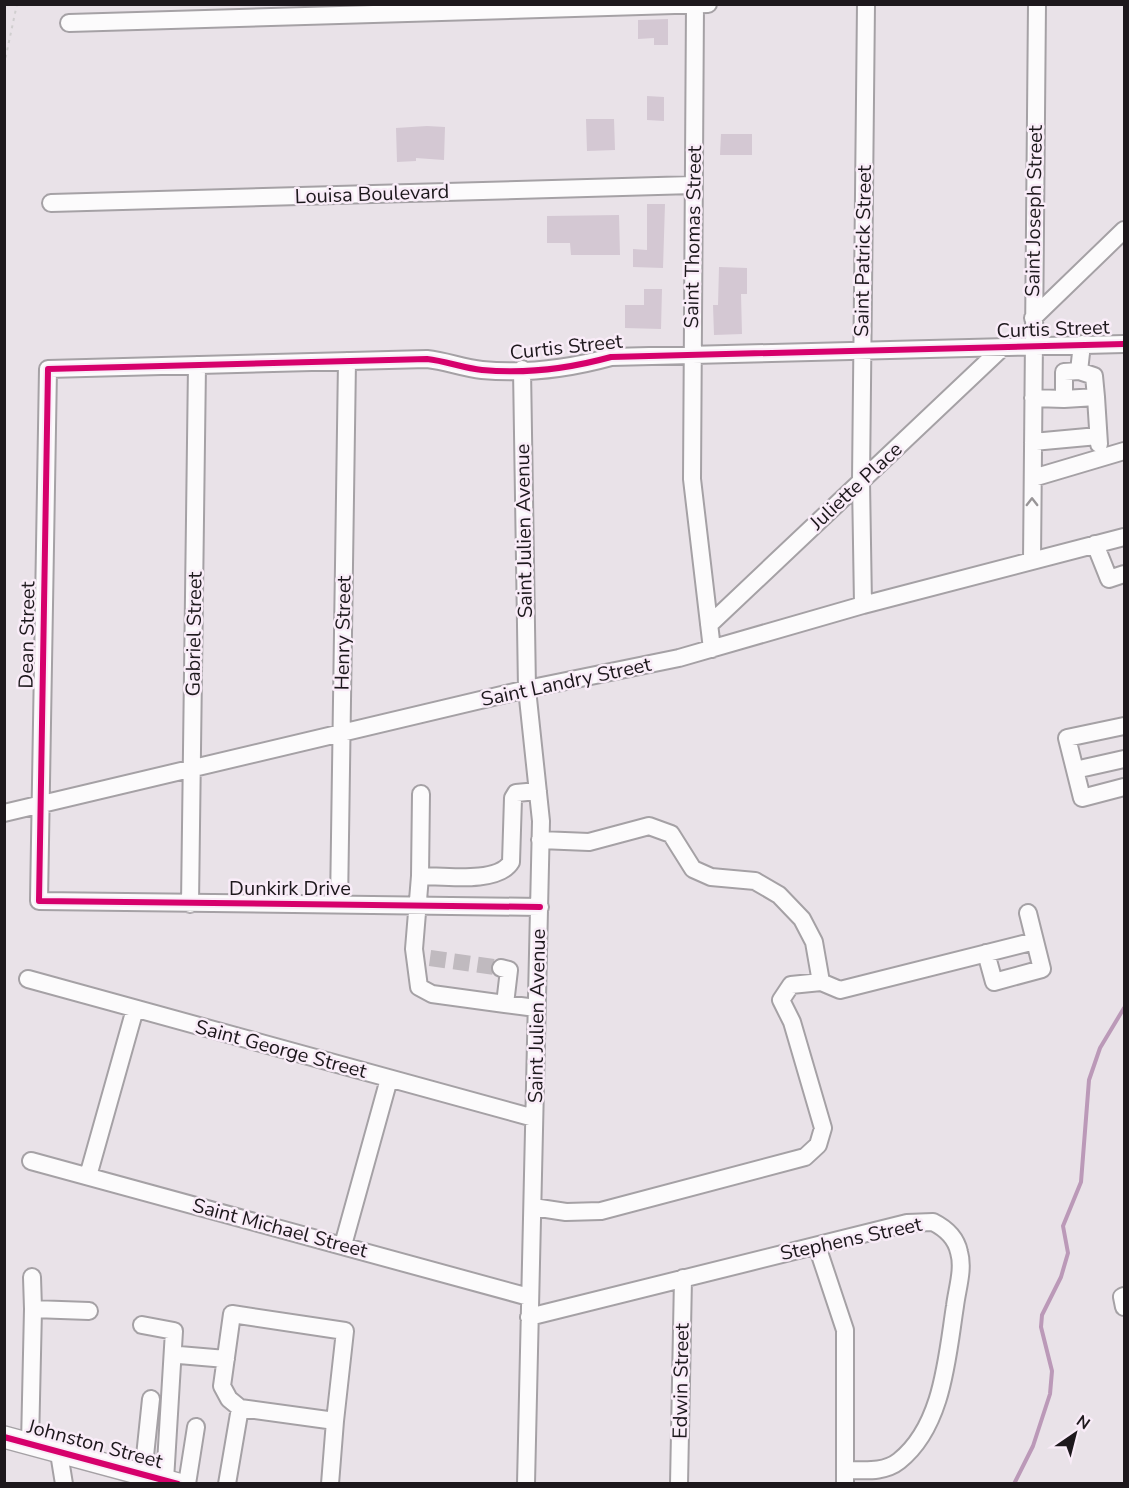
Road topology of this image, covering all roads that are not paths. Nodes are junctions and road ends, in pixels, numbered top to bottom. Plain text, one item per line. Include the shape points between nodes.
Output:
1 (708, 4) edge
2 (866, 4) edge
3 (1037, 4) edge
4 (695, 5) edge
5 (308, 10) edge
6 (69, 23) dead end
7 (693, 185) junction
8 (51, 203) dead end
9 (1125, 230) edge
10 (1033, 318) junction
11 (1082, 344) junction
12 (1125, 344) edge
13 (1033, 345) junction
14 (1003, 347) junction
15 (862, 350) junction
16 (692, 354) junction
17 (347, 361) junction
18 (198, 365) junction
19 (48, 369) joint
20 (522, 369) junction
21 (1079, 371) junction
22 (1033, 398) junction
23 (1096, 398) junction
24 (1064, 399) junction
25 (1098, 436) junction
26 (1033, 442) junction
27 (1125, 451) edge
28 (1101, 459) junction
29 (1033, 478) junction
30 (861, 481) junction
31 (1125, 537) edge
32 (1095, 544) junction
33 (1032, 561) junction
34 (1125, 574) edge
35 (863, 605) junction
36 (709, 625) junction
37 (712, 649) junction
38 (527, 689) junction
39 (1125, 726) edge
40 (341, 734) junction
41 (1125, 759) edge
42 (192, 769) junction
43 (1075, 770) junction
44 (1125, 787) edge
45 (538, 791) junction
46 (421, 794) dead end
47 (42, 805) junction
48 (4, 813) edge
49 (540, 840) junction
50 (420, 876) junction
51 (39, 901) joint
52 (190, 904) junction
53 (339, 905) junction
54 (418, 906) junction
55 (540, 907) junction
56 (1028, 913) dead end
57 (1035, 941) junction
58 (987, 953) junction
59 (501, 968) dead end
60 (28, 979) dead end
61 (821, 982) junction
62 (505, 1005) junction
63 (536, 1008) junction
64 (135, 1009) junction
65 (389, 1079) junction
66 (534, 1118) junction
67 (31, 1161) dead end
68 (88, 1176) junction
69 (533, 1207) junction
70 (343, 1245) junction
71 (817, 1246) junction
72 (32, 1277) dead end
73 (683, 1278) junction
74 (529, 1297) junction
75 (33, 1309) junction
76 (89, 1311) dead end
77 (529, 1317) junction
78 (142, 1325) dead end
79 (180, 1355) dead end
80 (226, 1359) junction
81 (150, 1399) dead end
82 (240, 1408) junction
83 (335, 1420) junction
84 (196, 1427) dead end
85 (4, 1437) edge
86 (30, 1444) junction
87 (59, 1452) junction
88 (846, 1477) edge
89 (158, 1481) edge
90 (64, 1484) edge
91 (187, 1484) edge
92 (227, 1484) edge
93 (330, 1484) edge
94 (526, 1484) edge
95 (679, 1484) edge

1 - 4 street
2 - 15 street, Saint Patrick Street
3 - 10 street, Saint Joseph Street
4 - 5 street
4 - 7 street, Saint Thomas Street
5 - 6 street
7 - 8 street, Louisa Boulevard
7 - 16 street, Saint Thomas Street
9 - 10 street
10 - 13 street, Saint Joseph Street
11 - 12 street, Curtis Street
11 - 13 street, Curtis Street
11 - 21 street
13 - 14 street, Curtis Street
13 - 22 street, Saint Joseph Street
14 - 15 street, Curtis Street
14 - 30 street, Juliette Place
15 - 16 street, Curtis Street
15 - 30 street, Saint Patrick Street
16 - 20 street, Curtis Street via 611,357 578,366
16 - 36 street, Saint Thomas Street via 693,502
17 - 18 street, Curtis Street
17 - 20 street, Curtis Street via 427,359 481,370
17 - 40 street, Henry Street
18 - 19 street, Curtis Street
18 - 42 street, Gabriel Street
19 - 47 street, Dean Street
20 - 38 street, Saint Julien Avenue
21 - 23 street via 1094,376
21 - 24 street via 1064,372
22 - 24 street
22 - 26 street, Saint Joseph Street
23 - 24 street
23 - 25 street
25 - 26 street
25 - 28 street
26 - 29 street, Saint Joseph Street
27 - 28 street
28 - 29 street
33 -> 29 street, Saint Joseph Street
30 - 35 street, Saint Patrick Street
30 - 36 street, Juliette Place
31 - 32 street, Saint Landry Street
32 - 33 street, Saint Landry Street
32 - 34 street via 1109,579
33 - 35 street, Saint Landry Street
35 - 37 street, Saint Landry Street
36 - 37 street, Saint Thomas Street
37 - 38 street, Saint Landry Street
38 - 40 street, Saint Landry Street
38 - 45 street, Saint Julien Avenue
39 - 43 street via 1067,738
40 - 42 street, Saint Landry Street
40 - 53 street, Henry Street
41 - 43 street
42 - 47 street, Saint Landry Street
42 - 52 street, Gabriel Street
43 - 44 street via 1082,798
45 - 49 street, Saint Julien Avenue
45 - 50 street via 516,793 513,798 511,862 506,869 489,876
46 - 50 street
47 - 48 street, Saint Landry Street
47 - 51 street, Dean Street
49 - 55 street, Saint Julien Avenue
49 - 61 street via 589,842 650,826 671,834 693,869 711,877 754,881 779,895 802,919 814,942
50 - 54 street
51 - 52 street, Dunkirk Drive
52 - 53 street, Dunkirk Drive
53 - 54 street, Dunkirk Drive
54 - 55 street, Dunkirk Drive
54 - 62 street via 422,957 419,987 432,994
55 - 63 street, Saint Julien Avenue
56 - 57 street
57 - 58 street
57 - 58 street via 1042,969 994,982
58 - 61 street via 840,990
59 - 62 street via 509,970
60 - 64 street, Saint George Street
61 - 69 street via 791,985 781,1000 792,1022 823,1128 818,1145 805,1157 601,1211 566,1212
62 - 63 street
63 - 66 street, Saint Julien Avenue
64 - 65 street, Saint George Street
64 - 68 street
65 - 66 street, Saint George Street
65 - 70 street
66 - 69 street, Saint Julien Avenue
67 - 68 street, Saint Michael Street
68 - 70 street, Saint Michael Street
69 - 74 street, Saint Julien Avenue
70 - 74 street, Saint Michael Street
71 - 73 street, Stephens Street
71 - 88 street via 845,1330
71 - 88 street, Stephens Street via 924,1221 947,1231 960,1254 942,1385 923,1432 892,1466
72 - 75 street
73 - 77 street, Stephens Street
73 - 95 street, Edwin Street
74 - 77 street, Saint Julien Avenue
75 - 76 street
75 - 86 street
77 - 94 street, Saint Julien Avenue
78 - 89 street via 174,1331
79 - 80 street
80 - 82 street via 222,1386
80 - 83 street via 232,1314 345,1331
81 - 89 street
82 - 83 street
82 - 92 street
83 - 93 street
84 - 91 street
85 - 86 main road, Johnston Street
86 - 87 main road, Johnston Street
87 - 89 main road, Johnston Street
87 - 90 street

